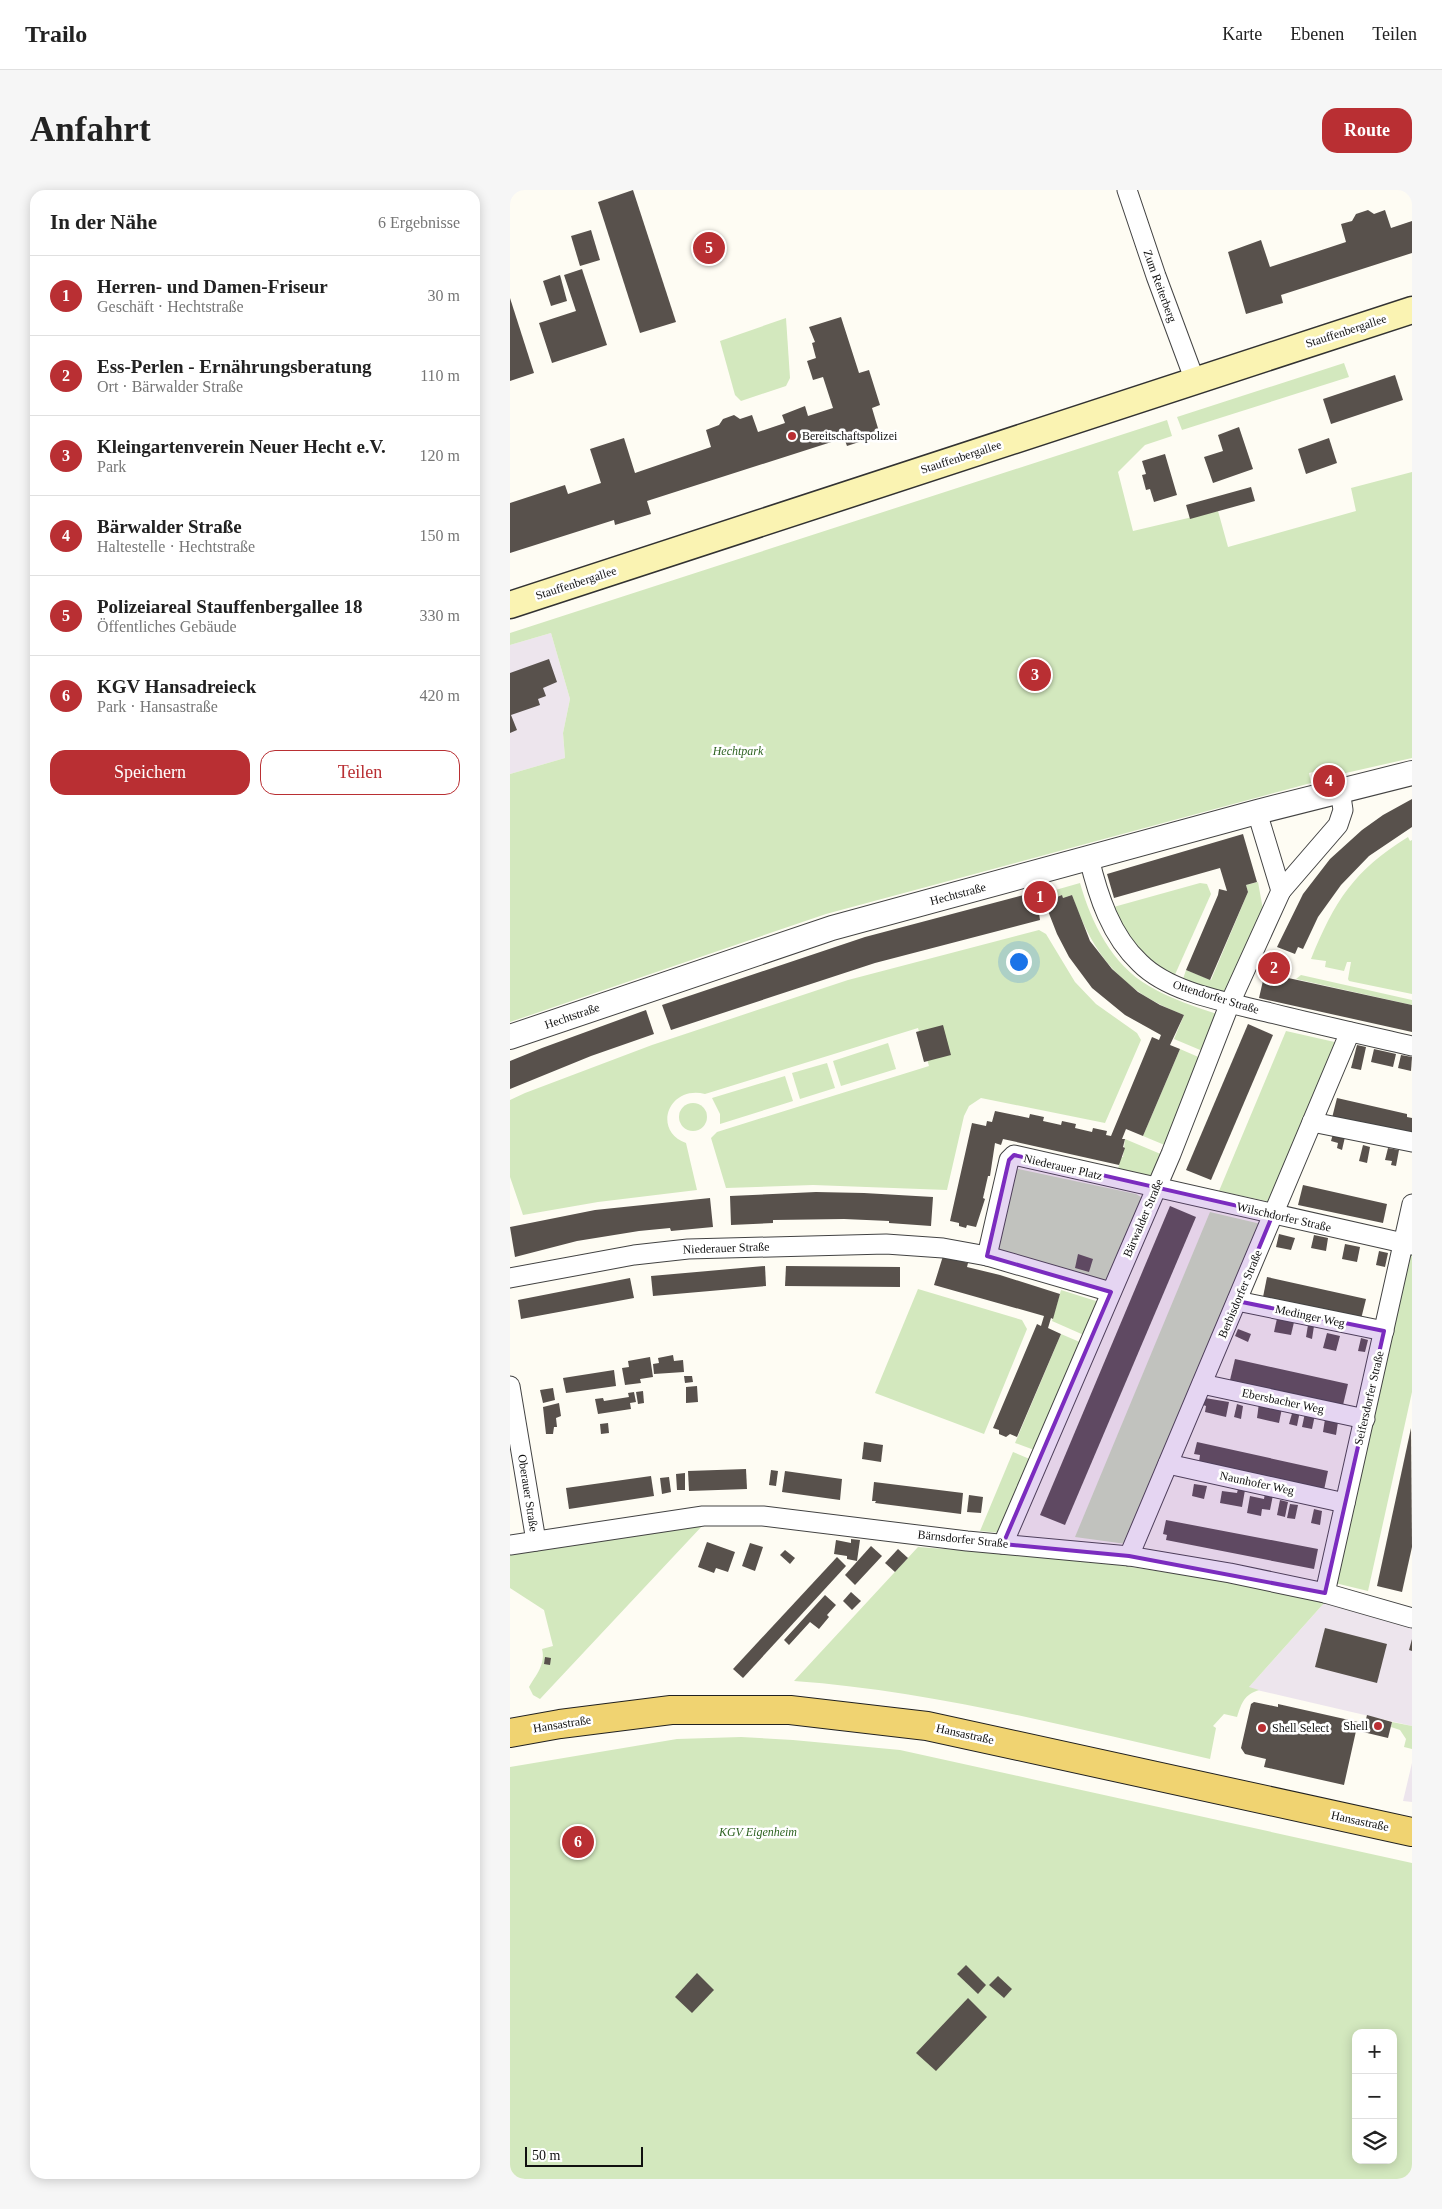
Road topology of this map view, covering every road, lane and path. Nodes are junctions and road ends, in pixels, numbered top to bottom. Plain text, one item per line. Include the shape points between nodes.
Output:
1 (1127, 190) edge
2 (1412, 310) edge
3 (1195, 381) junction
4 (510, 604) edge
5 (1412, 773) edge
6 (1340, 790) junction
7 (1257, 812) junction
8 (1089, 858) junction
9 (1281, 891) junction
10 (1230, 1003) junction
11 (1350, 1032) junction
12 (510, 1037) edge
13 (1412, 1046) edge
14 (1312, 1122) junction
15 (1412, 1142) edge
16 (1156, 1188) junction
17 (1412, 1204) edge
18 (1273, 1214) junction
19 (1407, 1244) edge
20 (987, 1256) junction
21 (510, 1278) edge
22 (1111, 1292) junction
23 (1237, 1301) junction
24 (1384, 1331) junction
25 (1202, 1384) junction
26 (510, 1386) edge
27 (1365, 1419) junction
28 (1168, 1464) junction
29 (1345, 1503) junction
30 (536, 1541) junction
31 (1003, 1544) junction
32 (510, 1545) edge
33 (1129, 1556) junction
34 (1325, 1593) junction
35 (1412, 1618) edge
36 (510, 1733) edge
37 (1412, 1832) edge

1 - 3 street, Zum Reiterberg
2 - 3 main road, Stauffenbergallee
3 - 4 main road, Stauffenbergallee
5 - 6 street, Hechtstraße
6 - 7 street, Hechtstraße
6 - 9 street, Bärwalder Straße via 1343,810 1338,825
7 - 8 street, Hechtstraße
7 - 9 street
8 - 10 street, Ottendorfer Straße via 1107,916 1140,964 1180,988
8 - 12 street, Hechtstraße via 832,928
9 - 10 street, Bärwalder Straße
10 - 11 street, Ottendorfer Straße
10 - 16 street, Bärwalder Straße
11 - 13 street, Ottendorfer Straße
11 - 14 street, Berbisdorfer Straße
14 - 15 street
14 - 18 street, Berbisdorfer Straße
16 - 18 street, Wilschdorfer Straße
16 - 20 street, Niederauer Platz via 1014,1155 1008,1160
16 - 22 street, Bärwalder Straße
17 - 19 street, Seifersdorfer Straße
18 - 19 street, Wilschdorfer Straße
18 - 23 street, Berbisdorfer Straße
19 - 24 street, Seifersdorfer Straße
20 - 21 street, Niederauer Straße via 943,1248 886,1244 688,1248
20 - 22 street
22 - 31 street, Bärwalder Straße
23 - 24 street, Medinger Weg
23 - 25 street, Berbisdorfer Straße
24 - 27 street, Seifersdorfer Straße
25 - 27 street, Ebersbacher Weg
25 - 28 street, Berbisdorfer Straße
26 - 30 street, Oberauer Straße
27 - 29 street, Seifersdorfer Straße
28 - 29 street, Naunhofer Weg
28 - 33 street, Berbisdorfer Straße
29 - 34 street, Seifersdorfer Straße
30 - 31 street, Bärnsdorfer Straße via 703,1516 733,1515
30 - 32 street, Bärnsdorfer Straße
31 - 33 street, Bärnsdorfer Straße
33 - 34 street, Bärnsdorfer Straße
34 - 35 street, Bärnsdorfer Straße
36 - 37 main road, Hansastraße via 671,1710 790,1710 927,1726

